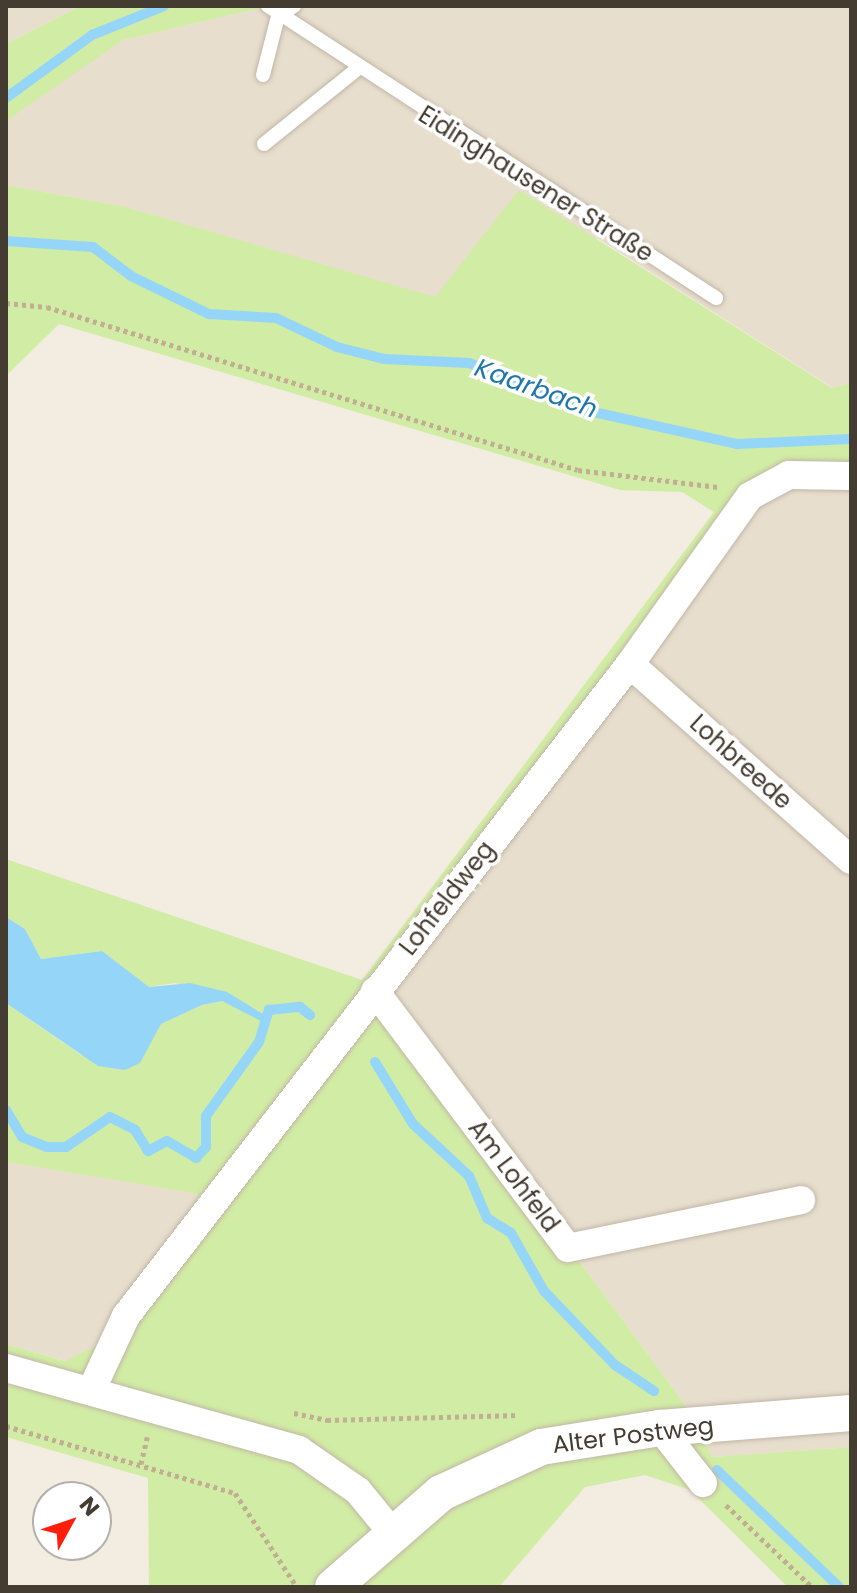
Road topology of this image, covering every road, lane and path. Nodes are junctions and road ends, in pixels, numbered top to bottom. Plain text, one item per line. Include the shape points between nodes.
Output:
1 (294, 6) edge
2 (273, 11) edge
3 (356, 70) junction
4 (263, 75) dead end
5 (264, 144) dead end
6 (716, 298) dead end
7 (6, 303) edge
8 (851, 476) edge
9 (750, 496) junction
10 (630, 664) junction
11 (851, 860) edge
12 (375, 991) junction
13 (801, 1200) dead end
14 (6, 1368) edge
15 (91, 1391) junction
16 (281, 1410) dead end
17 (851, 1413) edge
18 (526, 1415) dead end
19 (6, 1426) edge
20 (660, 1428) junction
21 (703, 1483) joint
22 (390, 1530) junction
23 (297, 1587) edge
24 (333, 1587) edge
25 (812, 1587) edge

1 - 2 lane
2 - 3 lane, Eidinghausener Straße
2 - 4 lane
3 - 5 lane
3 - 6 lane, Eidinghausener Straße
7 - 9 path via 47,307 578,470
8 - 9 street, Lohfeldweg via 789,475
9 - 10 street, Lohfeldweg
10 - 11 street, Lohbreede
10 - 12 street, Lohfeldweg
12 - 13 street, Am Lohfeld via 568,1248
12 - 15 street, Lohfeldweg via 126,1316
14 - 15 street
15 - 22 street via 299,1450 358,1491
16 - 18 path via 327,1420
17 - 20 street, Alter Postweg
19 - 23 path via 235,1493
20 - 21 street
20 - 22 street, Alter Postweg via 541,1447 441,1493
21 - 25 path
22 - 24 street, Alter Postweg

